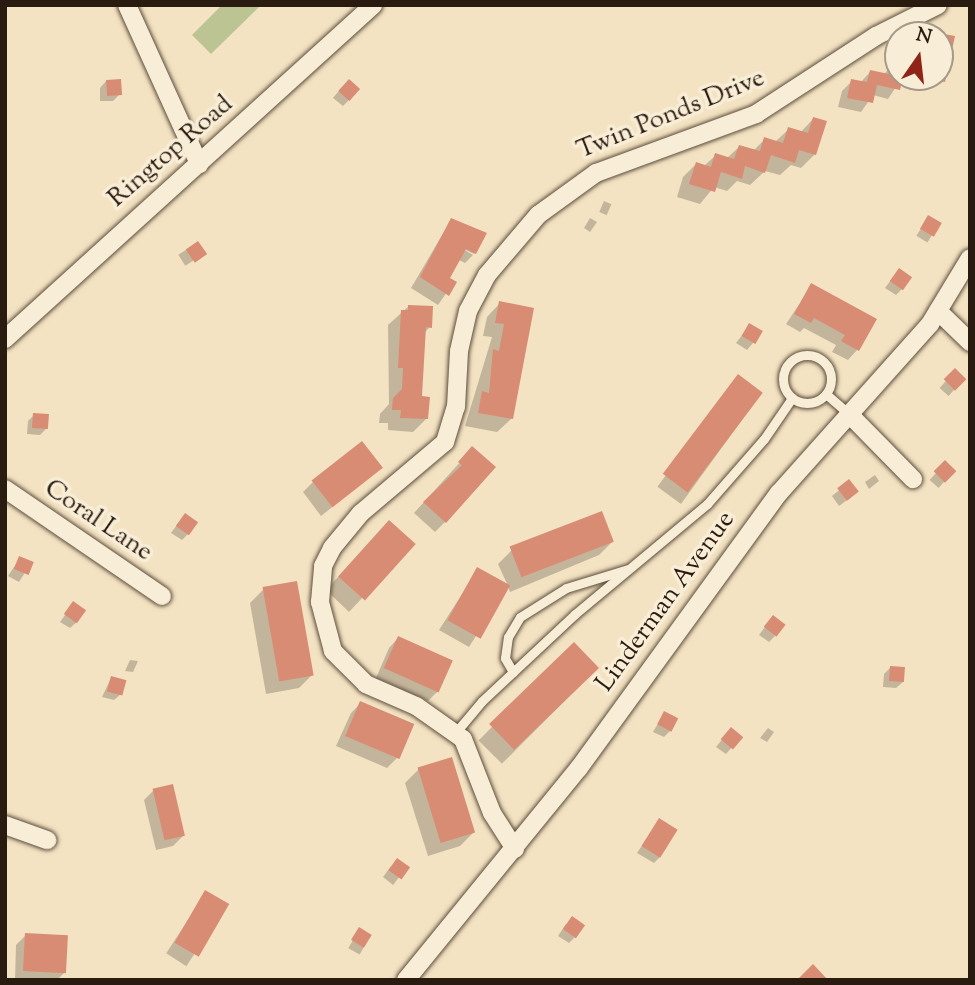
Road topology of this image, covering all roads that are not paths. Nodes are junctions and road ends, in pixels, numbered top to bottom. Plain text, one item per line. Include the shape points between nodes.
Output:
1 (127, 5) edge
2 (373, 5) edge
3 (938, 5) edge
4 (199, 164) junction
5 (970, 258) edge
6 (939, 312) junction
7 (5, 339) edge
8 (970, 342) edge
9 (825, 394) junction
10 (792, 398) junction
11 (850, 415) junction
12 (913, 479) dead end
13 (5, 489) edge
14 (632, 568) junction
15 (162, 596) dead end
16 (513, 672) junction
17 (456, 733) junction
18 (5, 825) edge
19 (47, 840) dead end
20 (515, 849) junction
21 (406, 980) edge

1 - 4 street
2 - 4 street, Ringtop Road
3 - 17 street, Twin Ponds Drive via 876,36 756,114 578,181 538,215 487,275 462,330 456,407 445,442 361,513 332,548 320,584 324,628 333,652 353,675
4 - 7 street, Ringtop Road
5 - 6 street, Linderman Avenue
6 - 8 street
6 - 11 street, Linderman Avenue
9 - 10 lane via 814,403
9 - 10 lane via 832,382 826,363 810,354 800,355 791,360 782,376
9 - 11 lane
10 - 14 lane via 764,439 707,504
11 - 12 street
11 - 20 street, Linderman Avenue via 755,523 579,768
13 - 15 street, Coral Lane
14 - 16 lane
14 - 16 lane via 566,588 520,617 508,637 505,658
16 - 17 lane
17 - 20 street, Twin Ponds Drive via 470,750 492,813
18 - 19 street
20 - 21 street, Linderman Avenue

